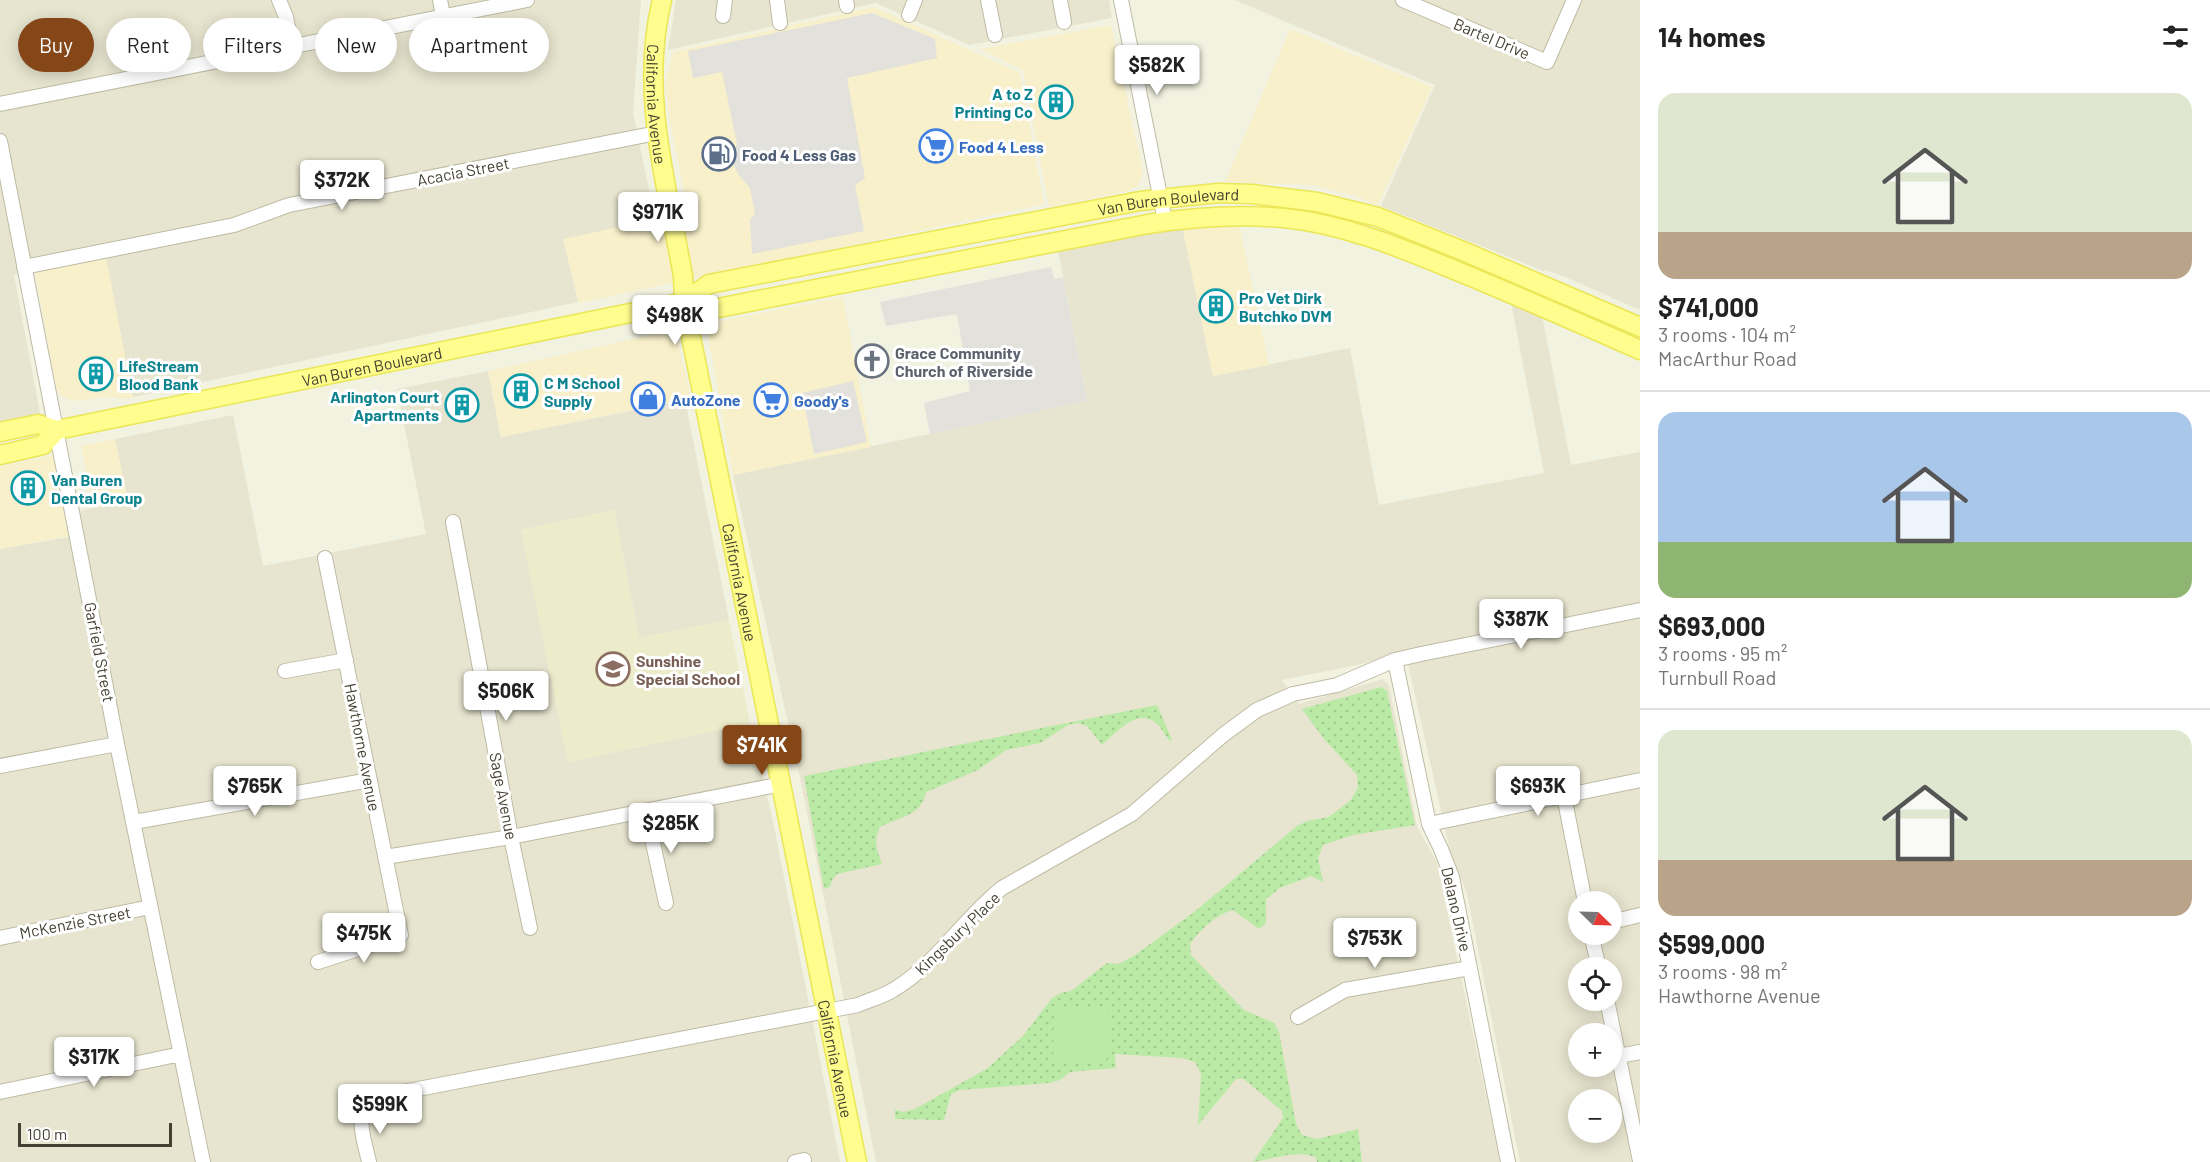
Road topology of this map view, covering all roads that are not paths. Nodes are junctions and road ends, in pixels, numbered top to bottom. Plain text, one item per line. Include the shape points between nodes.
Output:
1 (279, 0) edge
2 (440, 0) edge
3 (527, 0) edge
4 (662, 0) edge
5 (725, 0) edge
6 (777, 0) edge
7 (915, 0) edge
8 (988, 0) edge
9 (1060, 0) edge
10 (1121, 0) edge
11 (1403, 0) edge
12 (1574, 0) edge
13 (1433, 6) edge
14 (909, 15) dead end
15 (443, 16) junction
16 (723, 16) dead end
17 (286, 18) edge
18 (1064, 22) dead end
19 (780, 23) dead end
20 (995, 35) dead end
21 (303, 44) edge
22 (203, 64) edge
23 (0, 104) edge
24 (657, 133) junction
25 (0, 141) edge
26 (1161, 198) junction
27 (1299, 199) junction
28 (1225, 216) junction
29 (1166, 221) junction
30 (1383, 242) junction
31 (1463, 251) junction
32 (24, 267) junction
33 (684, 302) junction
34 (1640, 327) edge
35 (1640, 350) edge
36 (57, 430) junction
37 (0, 432) edge
38 (0, 455) edge
39 (453, 522) dead end
40 (326, 558) dead end
41 (1640, 609) edge
42 (346, 660) junction
43 (1395, 660) junction
44 (285, 671) dead end
45 (117, 744) junction
46 (0, 766) edge
47 (370, 780) junction
48 (1640, 780) edge
49 (782, 783) junction
50 (1564, 796) junction
51 (646, 811) junction
52 (134, 822) junction
53 (1429, 824) junction
54 (511, 837) junction
55 (385, 857) junction
56 (1583, 891) edge
57 (666, 903) dead end
58 (150, 907) junction
59 (1640, 915) edge
60 (1622, 919) edge
61 (530, 928) dead end
62 (0, 938) edge
63 (318, 962) dead end
64 (1470, 968) junction
65 (828, 1010) junction
66 (1298, 1017) dead end
67 (1640, 1052) edge
68 (182, 1054) junction
69 (1622, 1055) edge
70 (1622, 1071) edge
71 (0, 1092) edge
72 (1640, 1161) edge
73 (203, 1162) edge
74 (369, 1162) edge
75 (857, 1162) edge
76 (1508, 1162) edge

1 - 17 street
2 - 15 street
3 - 15 street
4 - 24 main road, California Avenue via 653,45
5 - 16 street
6 - 19 street
7 - 14 street
8 - 20 street
9 - 18 street
10 - 26 street
11 - 13 street, Bartel Drive
12 - 13 street, Bartel Drive via 1548,62
15 - 21 street
22 - 23 street
24 - 32 street, Acacia Street via 289,205 234,225
24 - 33 main road, California Avenue via 683,276
25 - 32 street, Garfield Street
26 - 27 main road, Van Buren Boulevard via 1218,193
26 - 29 street
26 - 33 main road, Van Buren Boulevard via 709,284
27 - 28 main road via 1296,208 1243,208
27 - 31 main road, Van Buren Boulevard via 1378,217
28 - 29 main road, Van Buren Boulevard
28 - 30 main road, Van Buren Boulevard via 1285,218
29 - 33 main road, Van Buren Boulevard via 713,309
30 - 31 main road via 1404,240 1455,258
30 - 35 main road, Van Buren Boulevard
31 - 34 main road, Van Buren Boulevard
32 - 36 street, Garfield Street
33 - 36 main road, Van Buren Boulevard
33 - 49 main road, California Avenue
36 - 37 main road, Van Buren Boulevard via 38,424
36 - 38 main road, Van Buren Boulevard via 43,445
36 - 45 street, Garfield Street
39 - 54 street, Sage Avenue
40 - 42 street, Hawthorne Avenue
41 - 43 street, Kingsbury Place
42 - 44 street
42 - 47 street, Hawthorne Avenue
43 - 53 street, Delano Drive
43 - 65 street, Kingsbury Place via 1344,682 1293,694 1257,710 1132,814 1002,888 918,972 892,991 858,1005
45 - 46 street
45 - 52 street, Garfield Street
47 - 52 street
47 - 55 street, Hawthorne Avenue
48 - 50 street
49 - 51 street
49 - 65 main road, California Avenue
50 - 53 street
50 - 56 street
51 - 54 street
51 - 57 street
52 - 58 street, Garfield Street
53 - 64 street, Delano Drive via 1452,877
54 - 55 street
54 - 61 street, Sage Avenue
55 - 63 street, Hawthorne Avenue via 401,935
58 - 62 street, McKenzie Street
58 - 68 street, Garfield Street
59 - 60 street
64 - 66 street via 1345,990
64 - 76 street, Delano Drive
65 - 74 street, Kingsbury Place via 371,1098 360,1117
65 - 75 main road, California Avenue
67 - 69 street
68 - 71 street
68 - 73 street, Garfield Street
70 - 72 street

